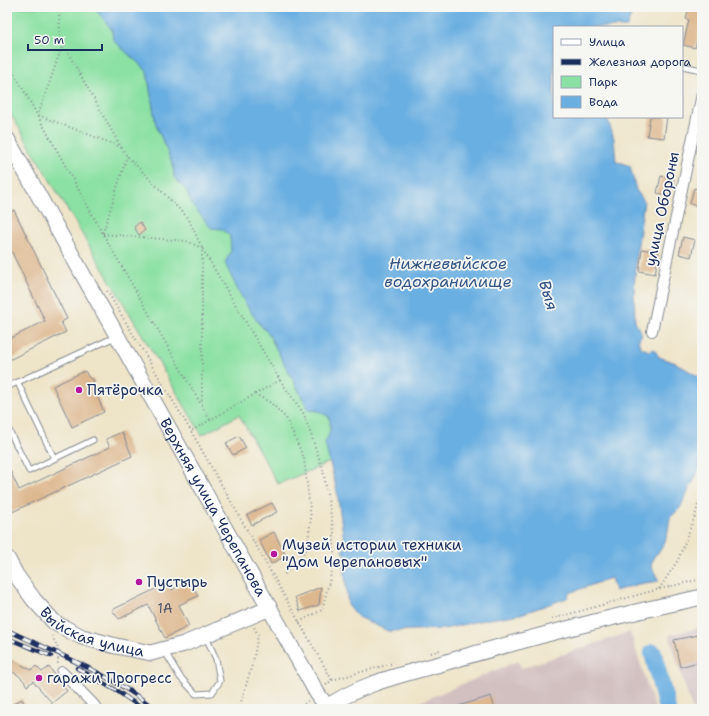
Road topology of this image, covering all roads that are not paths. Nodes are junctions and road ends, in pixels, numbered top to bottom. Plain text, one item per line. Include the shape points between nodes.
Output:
1 (683, 66) edge
2 (702, 70) edge
3 (702, 94) edge
4 (11, 136) edge
5 (652, 330) dead end
6 (118, 335) junction
7 (18, 382) junction
8 (7, 388) edge
9 (7, 426) edge
10 (93, 440) dead end
11 (54, 458) junction
12 (7, 558) edge
13 (702, 597) edge
14 (270, 608) junction
15 (205, 635) junction
16 (163, 650) junction
17 (62, 672) dead end
18 (95, 706) edge
19 (327, 708) edge
20 (84, 709) edge

1 - 2 lane
3 - 5 street, улица Обороны
4 - 6 main road, Верхняя улица Черепанова
6 - 7 lane
6 - 14 main road, Верхняя улица Черепанова
7 - 8 lane
7 - 11 lane
9 - 11 lane via 29,471
10 - 11 lane
12 - 16 main road, Выйская улица via 34,600 54,623 82,637 116,646 151,652
13 - 19 main road via 493,648 376,683 342,698
14 - 15 main road, Выйская улица
14 - 19 main road, Верхняя улица Черепанова
15 - 16 main road, Выйская улица
15 - 16 lane via 216,659 220,681 212,693 196,694 180,677
17 - 18 street
18 - 20 lane

